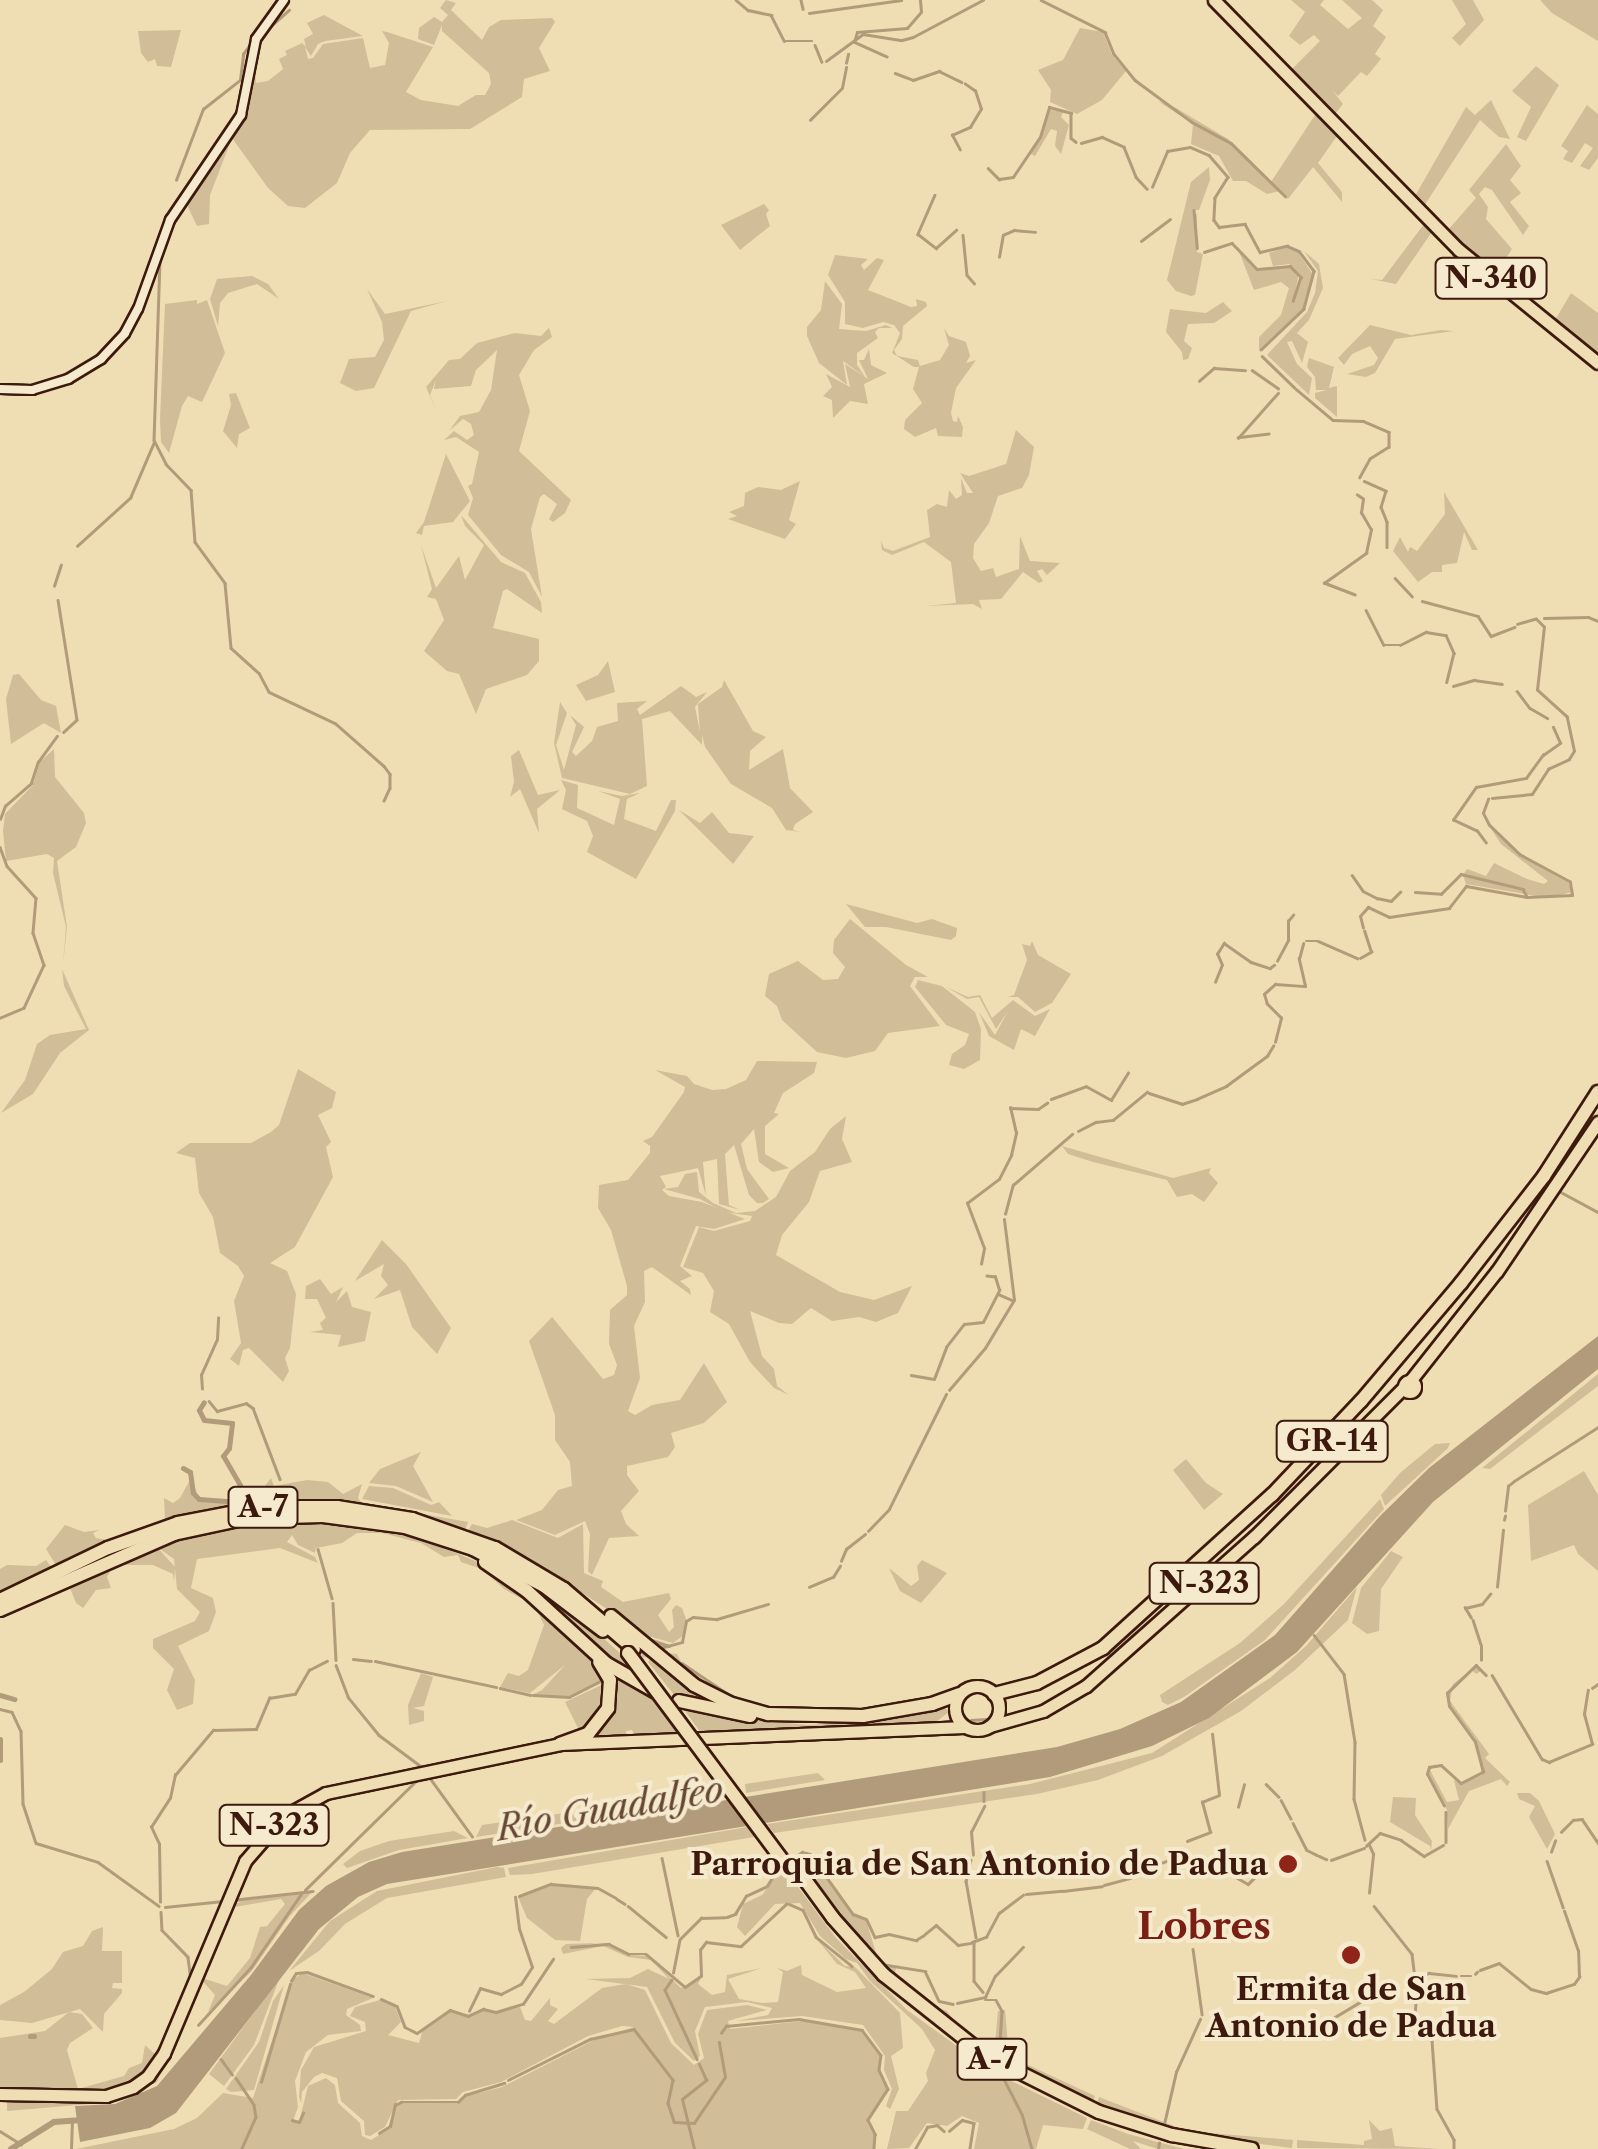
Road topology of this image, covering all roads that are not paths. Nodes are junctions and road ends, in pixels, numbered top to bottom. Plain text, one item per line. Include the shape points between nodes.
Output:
1 (1214, 0) edge
2 (286, 2) edge
3 (1598, 364) edge
4 (0, 389) edge
5 (1598, 1092) edge
6 (1598, 1102) edge
7 (1598, 1122) edge
8 (405, 1527) junction
9 (533, 1569) junction
10 (0, 1600) edge
11 (0, 1610) edge
12 (631, 1651) junction
13 (615, 1675) junction
14 (656, 1692) dead end
15 (959, 1694) junction
16 (994, 1694) junction
17 (679, 1701) dead end
18 (999, 1717) junction
19 (959, 1718) junction
20 (560, 1744) junction
21 (793, 1868) junction
22 (0, 2094) edge
23 (1208, 2149) edge
24 (1252, 2149) edge

1 - 3 highway, N-340 via 1459,250
2 - 4 main road via 256,39 241,115 182,193 138,310 110,350 56,384
5 - 16 highway, GR-14 via 1472,1269 1272,1495 1103,1648 1037,1683
6 - 18 highway, GR-14 via 1482,1265 1295,1480 1123,1640 1071,1674 1009,1699
7 - 18 highway, N-323 via 1517,1244 1409,1386 1254,1537 1095,1678 1058,1704
8 - 11 highway, A-7 via 323,1516 222,1522 150,1542
8 - 12 highway, A-7 via 514,1569
8 - 13 highway via 490,1566 526,1591
9 - 10 highway, A-7 via 412,1519 338,1507 274,1506 154,1530
9 - 12 highway, A-7 via 580,1600
9 - 15 highway via 609,1615 694,1686 748,1709 790,1717 863,1716
12 - 21 highway, A-7, bridge
13 - 14 highway
13 - 20 highway via 600,1722
15 - 16 highway via 974,1686
15 - 19 highway
16 - 18 highway
17 - 19 highway via 797,1721 873,1719 945,1705
18 - 19 highway via 977,1730
19 - 20 highway, N-323 via 935,1726
20 - 22 highway, N-323 via 368,1782 297,1807 272,1826 246,1861 164,2053 148,2076 106,2096
21 - 23 highway, A-7 via 864,1963 960,2046 1072,2108
21 - 24 highway, A-7 via 884,1975 996,2062 1122,2120

